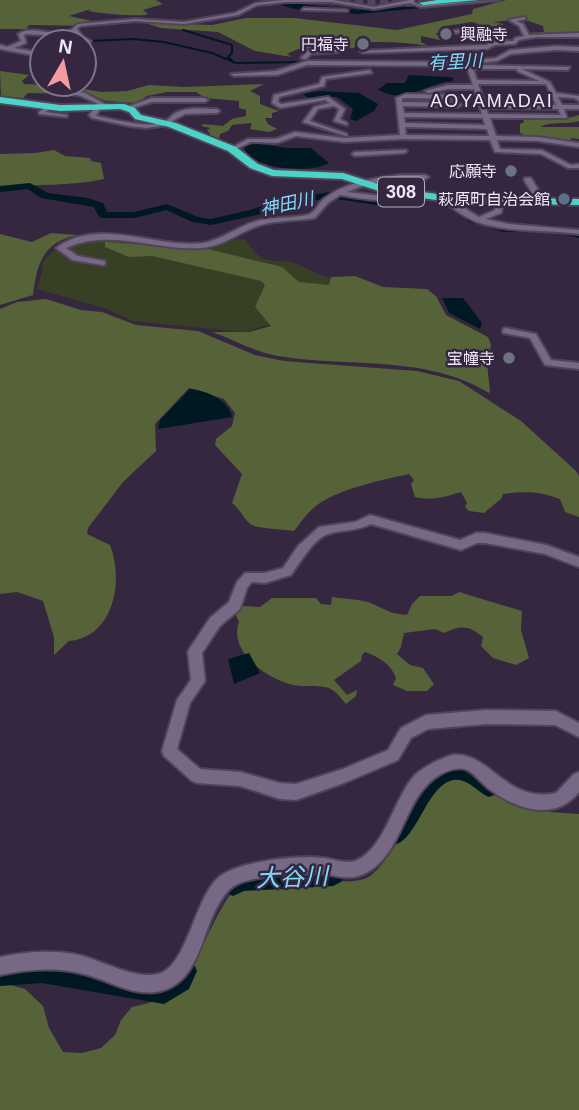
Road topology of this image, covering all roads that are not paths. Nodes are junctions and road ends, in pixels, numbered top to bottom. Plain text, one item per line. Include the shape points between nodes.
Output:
1 (475, 0) edge
2 (498, 0) edge
3 (255, 2) edge
4 (411, 2) edge
5 (422, 5) junction
6 (329, 8) dead end
7 (304, 9) dead end
8 (382, 9) junction
9 (524, 18) dead end
10 (480, 24) dead end
11 (76, 28) edge
12 (28, 32) edge
13 (456, 32) junction
14 (579, 35) edge
15 (527, 36) junction
16 (461, 38) dead end
17 (505, 42) junction
18 (515, 42) junction
19 (0, 47) edge
20 (9, 48) junction
21 (406, 49) junction
22 (579, 49) edge
23 (337, 51) dead end
24 (363, 51) dead end
25 (531, 51) junction
26 (28, 52) edge
27 (304, 58) dead end
28 (395, 62) junction
29 (513, 66) junction
30 (568, 68) dead end
31 (234, 74) dead end
32 (472, 74) junction
33 (531, 75) junction
34 (499, 83) junction
35 (524, 83) junction
36 (548, 83) junction
37 (475, 85) junction
38 (453, 87) junction
39 (424, 96) junction
40 (555, 96) junction
41 (456, 97) junction
42 (90, 98) edge
43 (579, 99) edge
44 (0, 100) edge
45 (205, 100) dead end
46 (334, 104) junction
47 (400, 104) junction
48 (102, 105) junction
49 (51, 106) junction
50 (458, 106) junction
51 (482, 106) junction
52 (507, 106) junction
53 (533, 107) junction
54 (560, 107) junction
55 (579, 107) edge
56 (127, 108) junction
57 (217, 111) dead end
58 (400, 115) junction
59 (65, 116) dead end
60 (460, 116) junction
61 (485, 116) junction
62 (511, 117) junction
63 (166, 123) junction
64 (345, 124) dead end
65 (402, 125) junction
66 (488, 127) junction
67 (403, 137) junction
68 (492, 138) junction
69 (350, 139) junction
70 (360, 139) junction
71 (520, 139) junction
72 (538, 139) junction
73 (568, 144) junction
74 (579, 145) edge
75 (232, 149) junction
76 (404, 151) dead end
77 (542, 152) junction
78 (355, 154) junction
79 (360, 164) dead end
80 (578, 166) edge
81 (425, 177) dead end
82 (528, 180) dead end
83 (366, 183) junction
84 (408, 193) junction
85 (337, 195) junction
86 (443, 197) junction
87 (501, 202) junction
88 (542, 202) junction
89 (579, 202) edge
90 (476, 220) junction
91 (579, 232) edge
92 (102, 263) dead end
93 (506, 331) dead end
94 (579, 366) edge
95 (579, 562) edge
96 (579, 730) edge
97 (579, 779) edge
98 (0, 965) edge

1 - 5 highway
2 - 5 street
3 - 4 street via 326,1 374,8
3 - 11 street via 236,14 184,23 111,21
4 - 5 street
5 - 8 street
6 - 8 street
7 - 8 street via 359,13
9 - 15 street via 511,20
10 - 13 street via 451,28
12 - 20 street via 22,34 24,41
13 - 16 street
13 - 17 street via 473,29
14 - 15 street
15 - 18 street
17 - 18 street
17 - 21 street via 487,47
18 - 25 street
19 - 20 street
20 - 26 street
21 - 24 street
21 - 28 street
22 - 25 street
23 - 27 street via 309,52
25 - 28 street via 460,63
28 - 31 street via 307,63 277,74
28 - 46 street via 395,69 324,78 322,85 276,96 275,103 325,98
29 - 30 street
29 - 32 street via 472,66
29 - 33 street
32 - 33 street
32 - 37 street
33 - 36 street
34 - 35 street
34 - 37 street
34 - 52 street
35 - 36 street
35 - 53 street
36 - 40 street
37 - 38 street
37 - 51 street
38 - 39 street via 424,92
38 - 41 street
39 - 41 street
39 - 47 street via 402,97
40 - 43 street
40 - 54 street
41 - 50 street
42 - 48 street
44 - 49 highway, 308
45 - 56 street via 152,100
46 - 64 street via 342,109 336,120
46 - 69 street via 316,108 306,122
47 - 50 street
47 - 58 street
48 - 49 highway, 308
48 - 56 highway, 308
48 - 63 street via 94,117 126,126
49 - 59 street via 41,113
50 - 60 street
51 - 52 street
51 - 61 street
52 - 53 street
53 - 54 street
54 - 55 street
54 - 62 street via 564,117
56 - 63 highway, 308 via 138,117
57 - 63 street via 185,110
58 - 60 street
58 - 65 street
60 - 61 street
61 - 62 street
61 - 66 street
62 - 71 street
63 - 75 highway, 308
65 - 66 street
65 - 67 street
66 - 68 street
67 - 68 street
67 - 70 street
68 - 71 street
68 - 77 street via 497,151
69 - 70 street
69 - 75 street via 295,134 277,141 250,140
70 - 78 street via 362,147 353,150
71 - 72 street
72 - 73 street
72 - 77 street
73 - 74 street
73 - 80 street
75 - 83 highway, 308 via 272,173 344,176
76 - 78 street
77 - 80 street via 570,167
78 - 79 street
81 - 83 street via 398,176
82 - 88 street
83 - 84 highway, 308
83 - 85 street
84 - 85 street via 382,200
84 - 86 highway, 308
85 - 92 street via 312,216 256,224 208,245 97,237 60,248 75,258
86 - 87 highway, 308
86 - 90 street
87 - 88 highway, 308
87 - 90 street via 498,211
88 - 89 highway, 308
90 - 91 street via 512,228 549,226
93 - 94 street via 533,336 548,363
95 - 96 street via 485,538 461,545 370,519 357,526 323,530 286,572 249,577 235,606 215,622 195,652 198,681 184,700 169,751 197,776 240,779 296,792 393,755 406,733 426,722 556,718
97 - 98 street via 560,799 549,803 506,791 471,763 447,763 411,790 380,847 359,869 322,866 264,871 235,876 220,886 178,972 162,982 143,982 84,965 20,961

